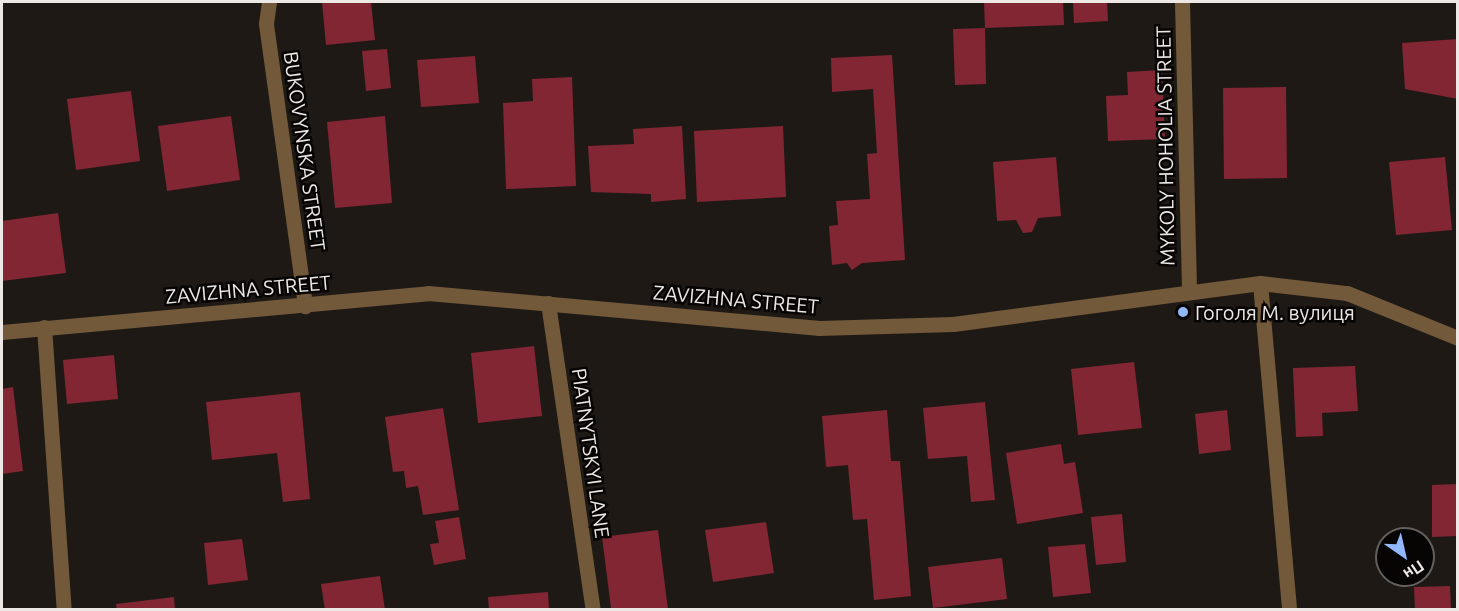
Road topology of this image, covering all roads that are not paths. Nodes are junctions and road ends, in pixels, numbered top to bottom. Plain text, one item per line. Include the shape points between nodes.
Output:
1 (269, 2) edge
2 (1182, 2) edge
3 (1260, 283) junction
4 (1190, 289) junction
5 (548, 303) junction
6 (304, 306) junction
7 (44, 327) junction
8 (2, 332) edge
9 (1458, 338) edge
10 (64, 609) edge
11 (594, 609) edge
12 (1289, 609) edge

1 - 6 street, BUKOVYNSKA STREET via 266,24
2 - 4 street, MYKOLY HOHOLIA STREET
3 - 4 street, ZAVIZHNA STREET
3 - 9 street, ZAVIZHNA STREET via 1347,293
3 - 12 street
4 - 5 street, ZAVIZHNA STREET via 952,324 819,328
5 - 6 street, ZAVIZHNA STREET via 428,293
5 - 11 street, PIATNYTSKYI LANE
6 - 7 street, ZAVIZHNA STREET
7 - 8 street, ZAVIZHNA STREET
7 - 10 street

